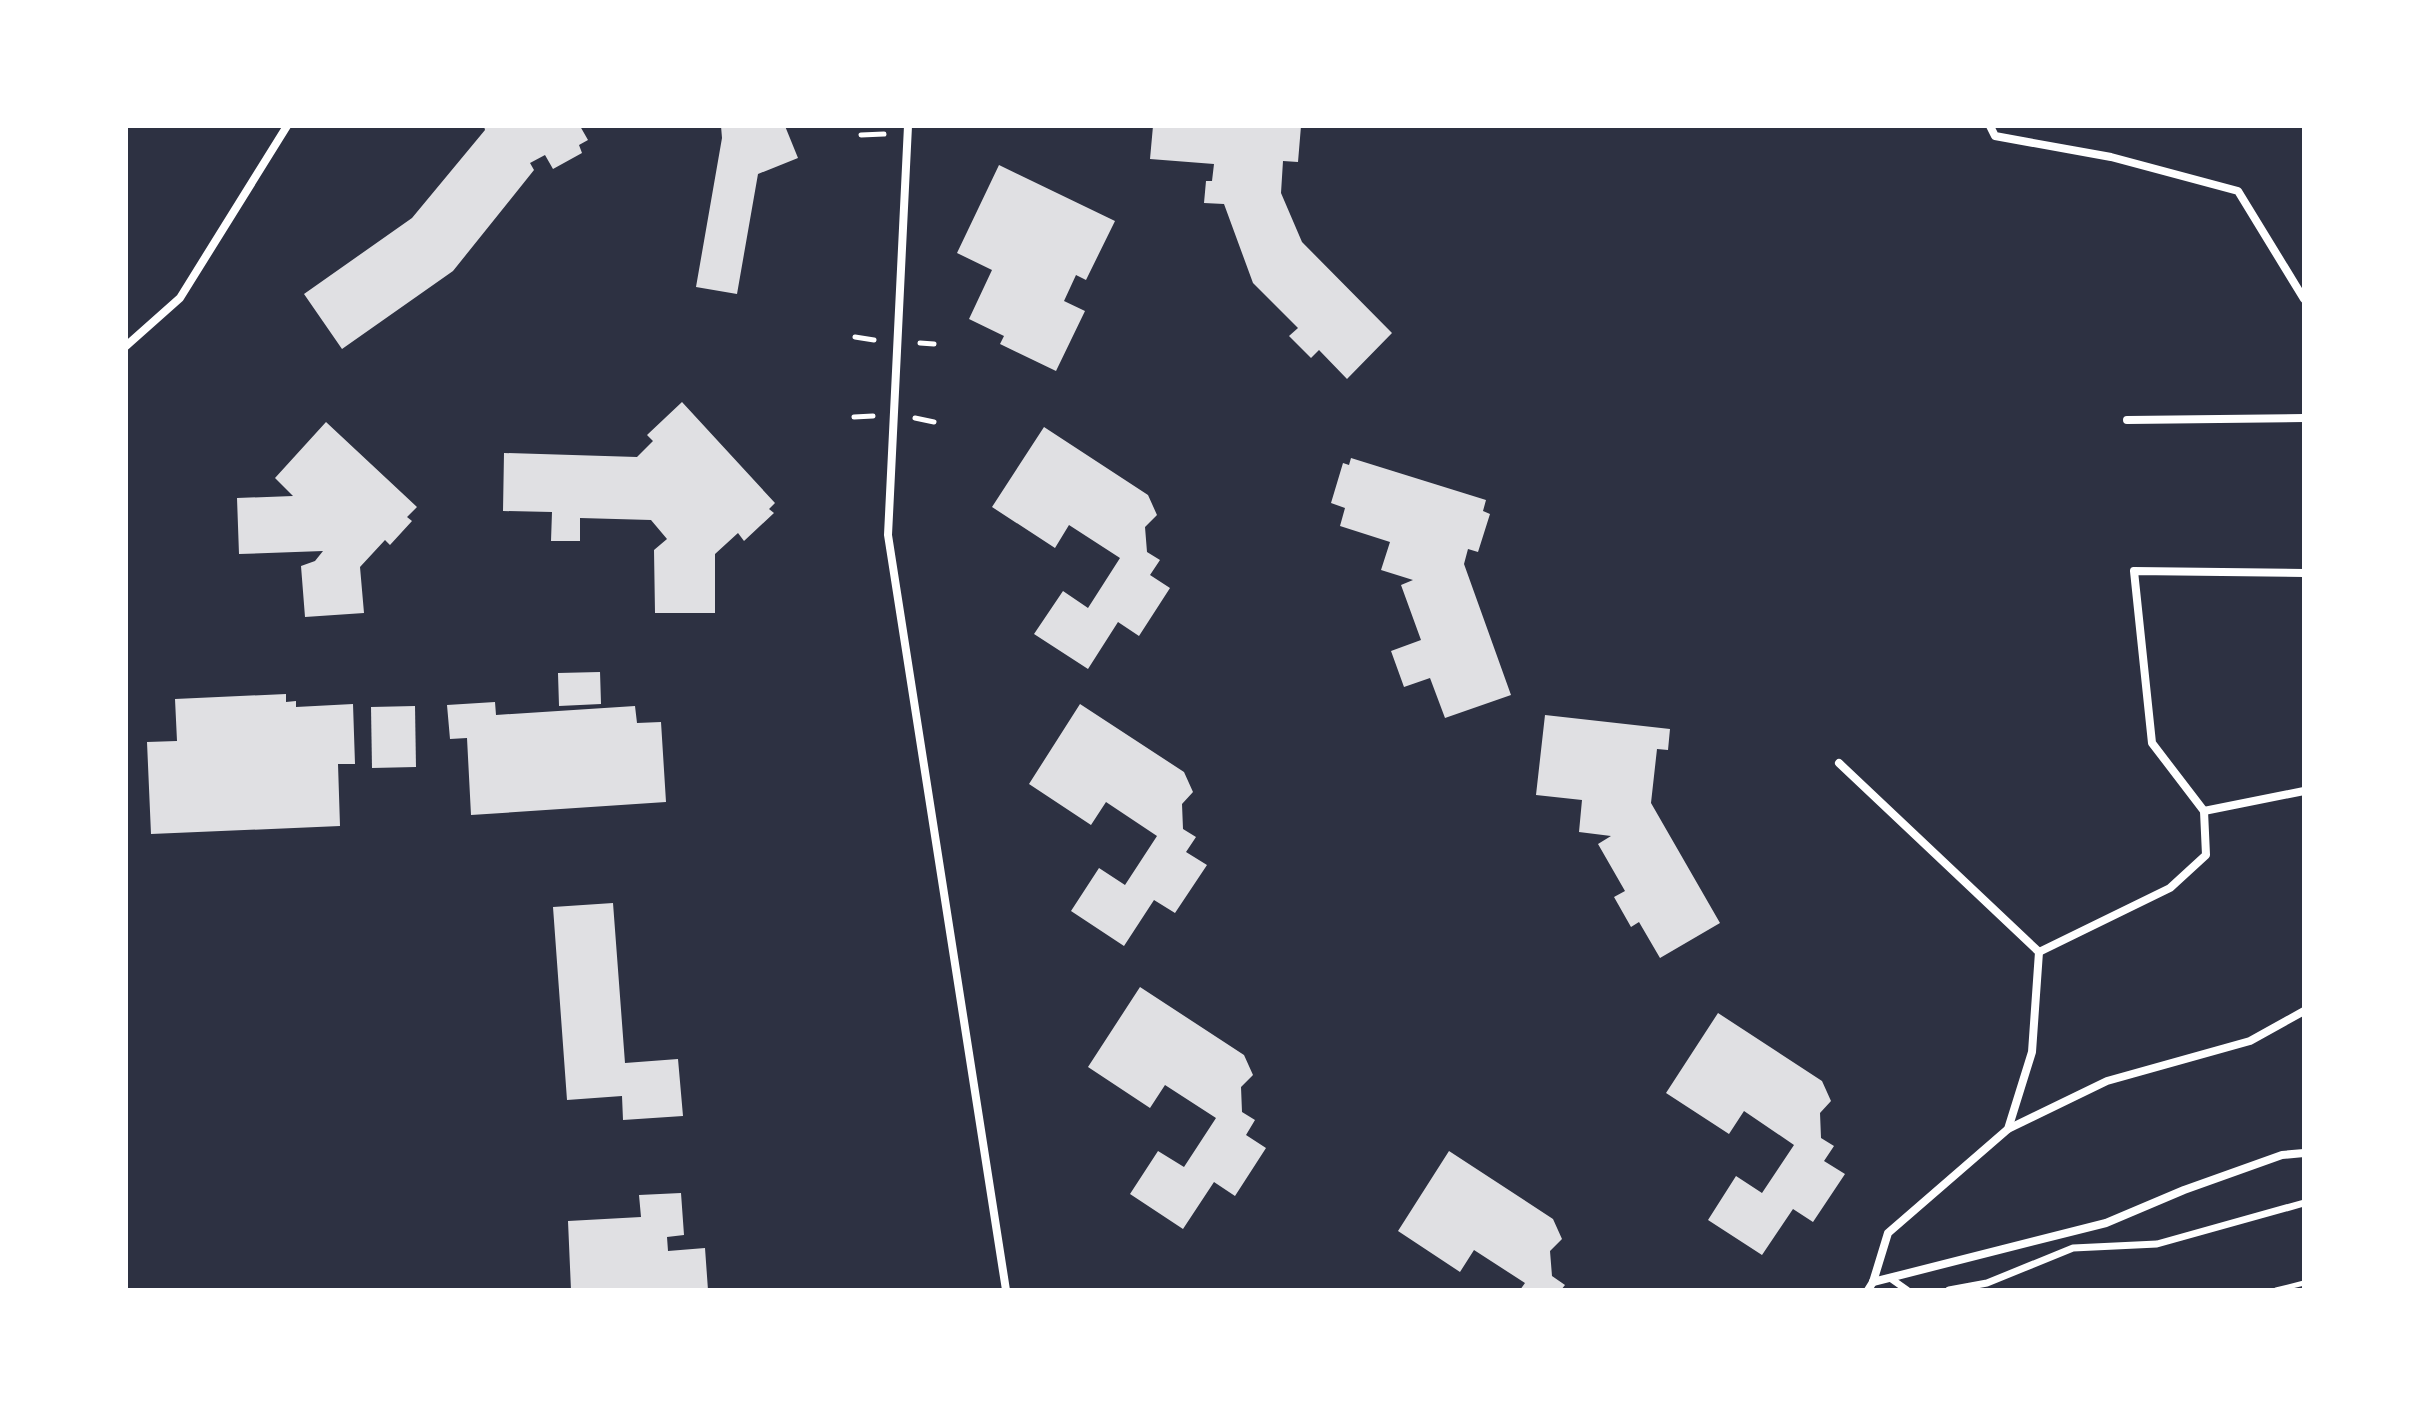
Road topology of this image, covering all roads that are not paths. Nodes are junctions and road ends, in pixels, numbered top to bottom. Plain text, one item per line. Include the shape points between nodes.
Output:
1 (287, 126) edge
2 (908, 126) edge
3 (1990, 126) edge
4 (2304, 299) edge
5 (126, 346) edge
6 (2304, 418) edge
7 (2127, 420) dead end
8 (2304, 573) edge
9 (1839, 763) dead end
10 (2304, 791) edge
11 (2204, 811) junction
12 (2039, 952) junction
13 (2304, 1011) edge
14 (2008, 1129) junction
15 (2304, 1153) edge
16 (2304, 1203) edge
17 (1890, 1278) junction
18 (1870, 1286) edge
19 (1006, 1290) edge
20 (1907, 1290) edge
21 (1949, 1290) edge

1 - 5 street via 180,298
2 - 19 street via 888,535
3 - 4 street via 1995,136 2111,157 2238,191
6 - 7 street
8 - 11 street via 2134,571 2152,743
9 - 12 street
10 - 11 street
11 - 12 street via 2206,855 2170,888
12 - 14 street via 2032,1052
13 - 14 street via 2250,1041 2107,1081
14 - 18 street via 1888,1233
15 - 17 street via 2282,1155 2106,1223
16 - 21 street via 2157,1244 2073,1248 1987,1283
17 - 18 street
17 - 20 street

